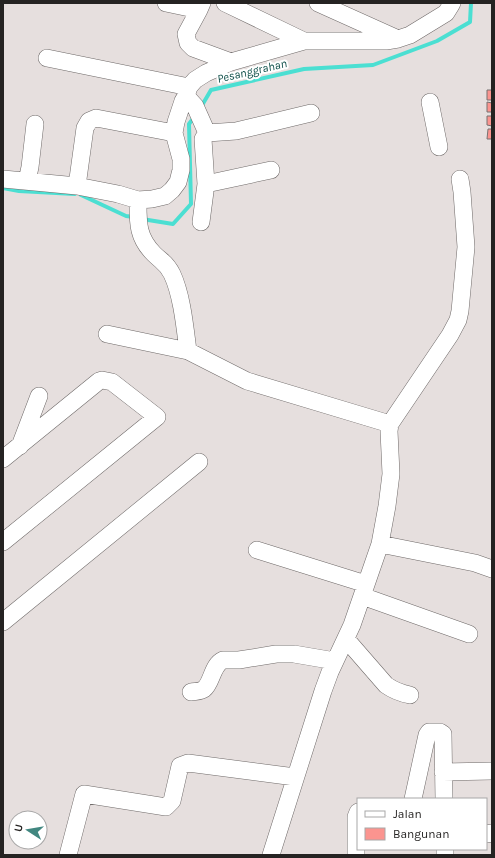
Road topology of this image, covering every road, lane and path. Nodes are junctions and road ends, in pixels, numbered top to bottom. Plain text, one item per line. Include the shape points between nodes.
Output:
1 (166, 3) edge
2 (225, 3) edge
3 (318, 3) edge
4 (450, 4) edge
5 (201, 6) edge
6 (398, 39) junction
7 (304, 41) junction
8 (47, 58) dead end
9 (231, 62) junction
10 (190, 96) junction
11 (430, 102) dead end
12 (311, 113) dead end
13 (35, 124) dead end
14 (174, 133) junction
15 (208, 133) junction
16 (439, 147) dead end
17 (271, 170) dead end
18 (460, 178) dead end
19 (3, 179) edge
20 (27, 181) junction
21 (206, 184) junction
22 (77, 186) junction
23 (138, 206) junction
24 (201, 222) dead end
25 (107, 334) dead end
26 (188, 351) junction
27 (39, 396) dead end
28 (390, 424) junction
29 (20, 446) junction
30 (3, 459) edge
31 (199, 462) dead end
32 (3, 542) edge
33 (380, 544) junction
34 (257, 550) dead end
35 (492, 570) edge
36 (364, 590) junction
37 (3, 622) edge
38 (469, 634) dead end
39 (346, 639) junction
40 (335, 662) junction
41 (191, 692) dead end
42 (410, 695) dead end
43 (492, 771) edge
44 (443, 772) junction
45 (295, 777) junction
46 (413, 798) edge
47 (444, 798) edge
48 (357, 814) edge
49 (68, 855) edge
50 (271, 855) edge
51 (356, 855) edge

1 - 5 street
2 - 7 street
3 - 6 street
4 - 6 street via 446,13 410,35
5 - 9 street via 186,34 188,43 193,48
6 - 7 street
7 - 9 street
8 - 10 street
9 - 10 street via 195,80
10 - 14 street via 183,102
10 - 15 street
11 - 16 street
12 - 15 street via 236,131
13 - 20 street
14 - 22 street via 96,118 89,121 85,128
14 - 23 street via 181,158 178,182 165,196
15 - 21 street via 203,139
17 - 21 street
18 - 28 street via 466,247 458,320
19 - 20 street
20 - 22 street
21 - 24 street
22 - 23 street via 118,194
23 - 26 street via 139,231 154,254 167,264 172,275 182,309
25 - 26 street
26 - 28 street via 247,381
27 - 29 street
28 - 33 street via 388,438 391,474
29 - 30 street
29 - 32 street via 102,380 112,382 157,417
31 - 37 street
33 - 35 street via 475,563
33 - 36 street
34 - 36 street
36 - 38 street
36 - 39 street
39 - 40 street
39 - 42 street via 386,685
40 - 41 street via 294,654 223,660 217,665 205,689
40 - 45 street
43 - 44 street
44 - 46 street via 443,734 429,732
44 - 47 street
45 - 49 street via 188,763 180,766 172,801 166,807 84,794
45 - 50 street
48 - 51 street

